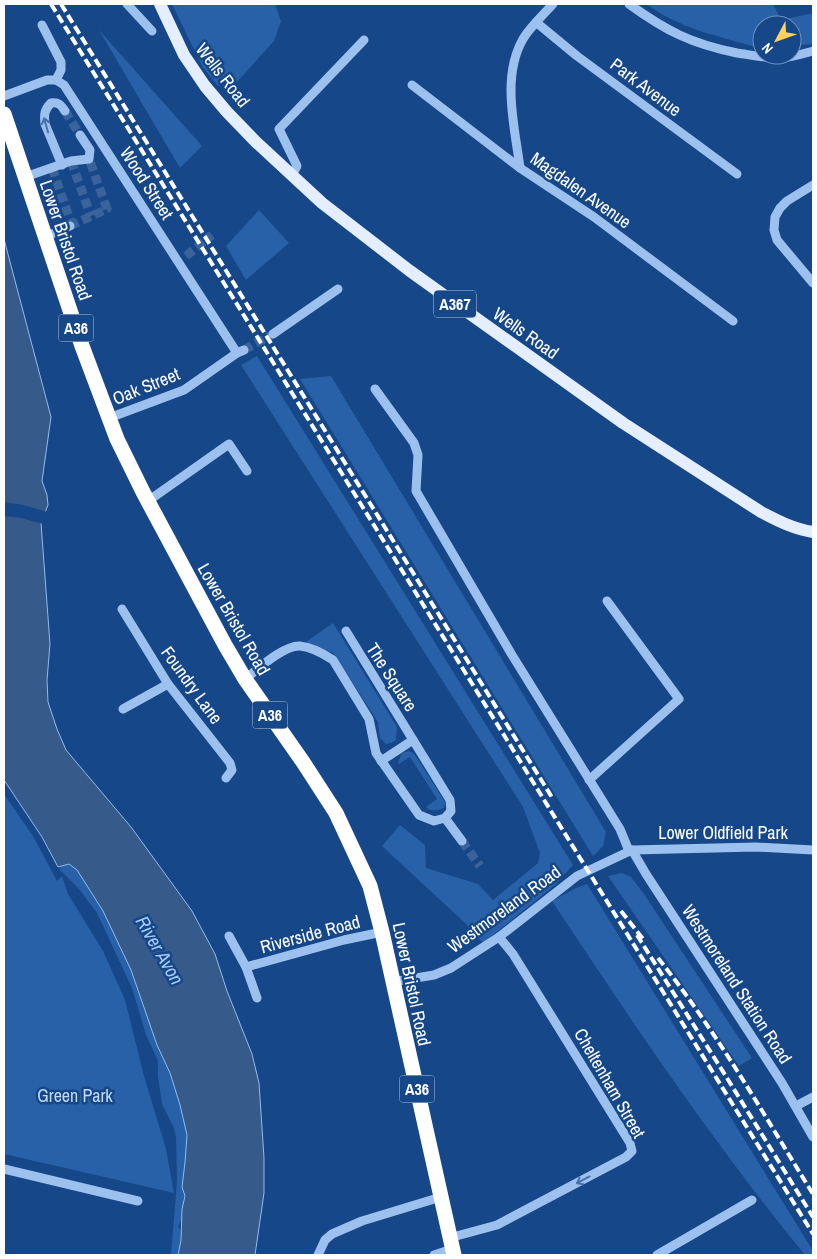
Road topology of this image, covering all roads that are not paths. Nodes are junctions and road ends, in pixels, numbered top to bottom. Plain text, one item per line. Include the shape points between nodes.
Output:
1 (127, 4) edge
2 (160, 4) edge
3 (554, 4) edge
4 (629, 4) edge
5 (537, 23) junction
6 (42, 25) dead end
7 (152, 31) dead end
8 (364, 40) dead end
9 (813, 51) edge
10 (56, 80) junction
11 (412, 85) dead end
12 (4, 96) edge
13 (65, 111) dead end
14 (4, 114) edge
15 (80, 135) tunnel mouth
16 (62, 165) junction
17 (520, 168) junction
18 (737, 174) dead end
19 (292, 175) junction
20 (25, 177) junction
21 (813, 185) edge
22 (70, 226) tunnel mouth
23 (45, 237) junction
24 (186, 256) tunnel mouth
25 (178, 262) junction
26 (813, 283) edge
27 (338, 290) dead end
28 (733, 321) dead end
29 (273, 334) tunnel mouth
30 (240, 352) joint
31 (375, 389) dead end
32 (109, 418) junction
33 (247, 471) dead end
34 (148, 501) junction
35 (813, 532) edge
36 (607, 601) dead end
37 (122, 610) dead end
38 (346, 631) dead end
39 (245, 679) junction
40 (168, 684) junction
41 (123, 709) dead end
42 (413, 740) junction
43 (381, 761) junction
44 (226, 778) dead end
45 (590, 780) junction
46 (445, 818) junction
47 (462, 841) tunnel mouth
48 (813, 850) edge
49 (630, 851) junction
50 (382, 932) junction
51 (229, 936) dead end
52 (499, 937) junction
53 (246, 967) junction
54 (392, 982) junction
55 (257, 998) dead end
56 (813, 1097) edge
57 (796, 1106) junction
58 (813, 1137) edge
59 (4, 1169) edge
60 (441, 1197) junction
61 (752, 1200) dead end
62 (138, 1201) dead end
63 (452, 1247) edge
64 (318, 1255) edge
65 (434, 1255) edge
66 (658, 1255) edge

1 - 7 street
2 - 19 main road, Wells Road / A367 via 184,55 205,86
3 - 5 street
4 - 9 street via 687,39 719,49 781,58
5 - 17 street via 524,38 511,81
5 - 18 street, Park Avenue
6 - 10 street via 61,62
8 - 19 street via 279,129 297,166
10 - 12 street via 47,80
10 - 25 street, Wood Street via 64,85
11 - 17 street, Magdalen Avenue
16 -> 13 street via 45,124 44,112 51,103 61,105
14 - 20 highway, Lower Bristol Road / A36
15 - 16 street via 90,150 89,159
16 - 20 street
17 - 28 street, Magdalen Avenue via 594,217
19 - 35 main road, Wells Road / A367 via 322,203 410,272 623,423 761,512 782,523
20 - 23 highway, Lower Bristol Road / A36
21 - 26 street via 780,208 774,230 777,240
22 - 23 street
23 - 32 highway, Lower Bristol Road / A36
24 - 25 street
25 - 30 street, Wood Street
27 - 29 street
30 - 32 street, Oak Street via 184,390
31 - 45 street, Westmoreland Station Road via 414,443 418,455 416,490 512,655
32 - 34 highway, Lower Bristol Road / A36
33 - 34 street via 229,444
34 - 39 highway, Lower Bristol Road / A36
36 - 45 street via 679,699
37 - 40 street, Foundry Lane
38 - 42 street, The Square
39 - 43 street via 290,647 300,646 323,654 332,660 366,711
39 - 50 highway, Lower Bristol Road / A36 via 336,813 370,886
40 - 41 street
40 - 44 street, Foundry Lane via 230,763 232,770
42 - 43 street, The Square
42 - 46 street, The Square via 450,800 451,811
43 - 46 street via 419,815 434,821
45 - 49 street, Westmoreland Station Road
46 - 47 street
48 - 49 street, Lower Oldfield Park via 756,847
49 - 52 street, Westmoreland Road via 577,876
49 - 57 street, Westmoreland Station Road
50 - 53 street, Riverside Road
50 - 54 highway, Lower Bristol Road / A36
51 - 53 street, Riverside Road
52 - 54 street, Westmoreland Road via 452,968 434,975
52 -> 63 street, Cheltenham Street via 513,954 632,1151
53 - 55 street, Riverside Road
54 - 60 highway, Lower Bristol Road / A36
56 - 57 street
57 - 58 street, Westmoreland Station Road
59 - 62 street
60 - 63 highway, Lower Bristol Road / A36
60 - 64 street via 362,1221 332,1234
61 - 66 street
63 - 65 street, Cheltenham Street

